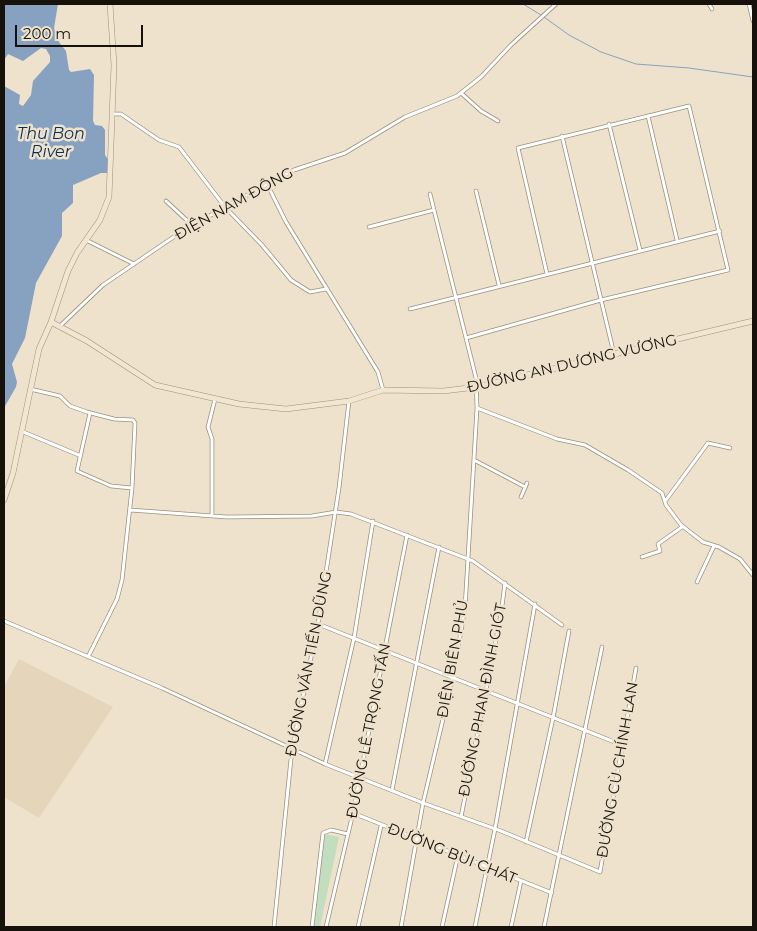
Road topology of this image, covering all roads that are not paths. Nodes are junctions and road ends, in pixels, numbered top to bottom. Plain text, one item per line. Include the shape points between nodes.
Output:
1 (110, 4) edge
2 (556, 4) edge
3 (708, 4) edge
4 (749, 4) edge
5 (712, 9) dead end
6 (753, 21) edge
7 (460, 93) junction
8 (112, 114) junction
9 (648, 116) junction
10 (498, 121) dead end
11 (609, 124) junction
12 (562, 136) junction
13 (267, 184) junction
14 (476, 190) dead end
15 (430, 194) dead end
16 (166, 201) dead end
17 (225, 207) junction
18 (434, 210) junction
19 (192, 226) junction
20 (369, 227) dead end
21 (720, 231) junction
22 (86, 240) junction
23 (677, 240) junction
24 (640, 250) junction
25 (593, 262) junction
26 (134, 264) junction
27 (547, 274) junction
28 (499, 285) junction
29 (326, 289) junction
30 (456, 297) junction
31 (601, 300) junction
32 (410, 309) dead end
33 (51, 322) junction
34 (753, 322) edge
35 (60, 326) junction
36 (466, 338) junction
37 (615, 355) junction
38 (477, 387) junction
39 (30, 389) junction
40 (383, 390) junction
41 (216, 398) junction
42 (349, 401) junction
43 (477, 408) junction
44 (90, 413) junction
45 (22, 431) junction
46 (730, 448) dead end
47 (80, 456) junction
48 (474, 460) junction
49 (527, 482) dead end
50 (525, 487) junction
51 (132, 488) junction
52 (520, 497) dead end
53 (4, 500) edge
54 (666, 501) junction
55 (130, 510) junction
56 (336, 512) junction
57 (212, 516) junction
58 (373, 521) junction
59 (682, 526) junction
60 (407, 534) junction
61 (714, 546) junction
62 (439, 547) junction
63 (642, 557) dead end
64 (468, 558) junction
65 (753, 576) edge
66 (697, 582) dead end
67 (505, 583) junction
68 (535, 604) junction
69 (4, 621) edge
70 (318, 624) junction
71 (562, 624) dead end
72 (569, 631) dead end
73 (354, 638) junction
74 (602, 647) dead end
75 (385, 650) junction
76 (88, 657) junction
77 (416, 663) junction
78 (636, 668) dead end
79 (453, 678) junction
80 (485, 690) junction
81 (517, 703) junction
82 (553, 718) junction
83 (585, 730) junction
84 (622, 745) junction
85 (292, 749) junction
86 (325, 764) junction
87 (359, 777) junction
88 (392, 790) junction
89 (422, 803) junction
90 (353, 813) junction
91 (461, 817) junction
92 (381, 826) junction
93 (496, 829) junction
94 (348, 834) junction
95 (417, 840) junction
96 (526, 842) junction
97 (458, 856) junction
98 (560, 856) junction
99 (487, 867) junction
100 (521, 881) junction
101 (552, 893) junction
102 (274, 927) edge
103 (312, 927) edge
104 (326, 927) edge
105 (358, 927) edge
106 (401, 927) edge
107 (442, 927) edge
108 (475, 927) edge
109 (511, 927) edge
110 (544, 927) edge

1 - 8 main road via 114,65
2 - 7 street, ĐIỆN NAM ĐÔNG via 481,77
3 - 5 street
4 - 6 street
7 - 10 street
7 - 13 street, ĐIỆN NAM ĐÔNG via 405,117 345,153 294,170
8 - 17 street via 121,114 158,140 179,146
8 - 22 main road via 108,197 100,220
9 - 11 street
9 - 21 street via 687,105 690,107
9 - 23 street
11 - 12 street
11 - 24 street
12 - 25 street
12 - 27 street via 519,146 517,151
13 - 17 street, ĐIỆN NAM ĐÔNG
13 - 29 street
14 - 28 street
15 - 18 street, ĐIỆN BIÊN PHỦ
16 - 19 street
17 - 19 street, ĐIỆN NAM ĐÔNG
17 - 29 street via 290,280 310,292
18 - 20 street
18 - 30 street, ĐIỆN BIÊN PHỦ
19 - 26 street, ĐIỆN NAM ĐÔNG
21 - 23 street
21 - 31 street via 728,270
22 - 26 street
22 - 33 main road via 68,271
23 - 24 street
24 - 25 street
25 - 27 street
25 - 31 street
26 - 35 street, ĐIỆN NAM ĐÔNG via 103,285
27 - 28 street
28 - 30 street
29 - 40 street via 378,372
30 - 32 street
30 - 36 street, ĐIỆN BIÊN PHỦ
31 - 36 street
31 - 37 street
33 - 35 main road, ĐƯỜNG AN DƯƠNG VƯƠNG
33 - 39 main road via 39,349
34 - 37 main road, ĐƯỜNG AN DƯƠNG VƯƠNG
35 - 41 main road, ĐƯỜNG AN DƯƠNG VƯƠNG via 155,386
36 - 38 street, ĐIỆN BIÊN PHỦ
37 - 38 main road, ĐƯỜNG AN DƯƠNG VƯƠNG
38 - 40 main road, ĐƯỜNG AN DƯƠNG VƯƠNG
38 - 43 street, ĐIỆN BIÊN PHỦ
39 - 44 street via 60,396 70,406
39 - 45 main road
40 - 42 main road, ĐƯỜNG AN DƯƠNG VƯƠNG
41 - 42 main road, ĐƯỜNG AN DƯƠNG VƯƠNG via 238,404 286,408
41 - 57 street via 208,427 212,440
42 - 56 street, ĐƯỜNG VĂN TIẾN DŨNG
43 - 48 street, ĐIỆN BIÊN PHỦ
43 - 54 street via 557,439 585,445 662,493
44 - 47 street
44 - 51 street via 135,422
45 - 47 street
45 - 53 main road
46 - 54 street via 708,443
47 - 51 street via 76,470 79,473 111,486
48 - 50 street
48 - 64 street, ĐIỆN BIÊN PHỦ
49 - 50 street
50 - 52 street
51 - 55 street
54 - 59 street
55 - 57 street
55 - 76 street via 117,599
56 - 57 street via 312,516
56 - 58 street
56 - 70 street, ĐƯỜNG VĂN TIẾN DŨNG
58 - 60 street
58 - 73 street
59 - 61 street
59 - 63 street via 658,544 660,551
60 - 62 street
60 - 75 street, ĐƯỜNG LÊ TRỌNG TẤN
61 - 65 street via 740,559
61 - 66 street
62 - 64 street
62 - 77 street
64 - 67 street
64 - 79 street, ĐIỆN BIÊN PHỦ via 465,608
67 - 68 street
67 - 80 street, ĐƯỜNG PHAN ĐÌNH GIÓT
68 - 71 street
68 - 81 street
69 - 76 street
70 - 73 street
70 - 85 street, ĐƯỜNG VĂN TIẾN DŨNG
72 - 82 street
73 - 75 street
73 - 86 street
74 - 83 street
75 - 77 street
75 - 87 street, ĐƯỜNG LÊ TRỌNG TẤN
76 - 85 street
77 - 79 street
77 - 88 street
78 - 84 street, ĐƯỜNG CÙ CHÍNH LAN
79 - 80 street
79 - 89 street, ĐIỆN BIÊN PHỦ
80 - 81 street
80 - 91 street, ĐƯỜNG PHAN ĐÌNH GIÓT
81 - 82 street
81 - 93 street
82 - 83 street
82 - 96 street
83 - 84 street
83 - 98 street
84 - 98 street, ĐƯỜNG CÙ CHÍNH LAN via 600,872
85 - 86 street
85 - 102 street, ĐƯỜNG VĂN TIẾN DŨNG
86 - 87 street
87 - 88 street
87 - 90 street, ĐƯỜNG LÊ TRỌNG TẤN
88 - 89 street
89 - 91 street
89 - 95 street, ĐIỆN BIÊN PHỦ
90 - 92 street, ĐƯỜNG BÙI CHÁT
90 - 94 street, ĐƯỜNG LÊ TRỌNG TẤN
91 - 93 street
92 - 95 street, ĐƯỜNG BÙI CHÁT
92 - 105 street
93 - 96 street
93 - 99 street
94 - 103 street via 331,830 323,832
94 - 104 street, ĐƯỜNG LÊ TRỌNG TẤN
95 - 97 street, ĐƯỜNG BÙI CHÁT
95 - 106 street, ĐIỆN BIÊN PHỦ
96 - 98 street
97 - 99 street, ĐƯỜNG BÙI CHÁT
97 - 107 street
98 - 101 street
99 - 100 street, ĐƯỜNG BÙI CHÁT
99 - 108 street
100 - 101 street, ĐƯỜNG BÙI CHÁT
100 - 109 street
101 - 110 street

